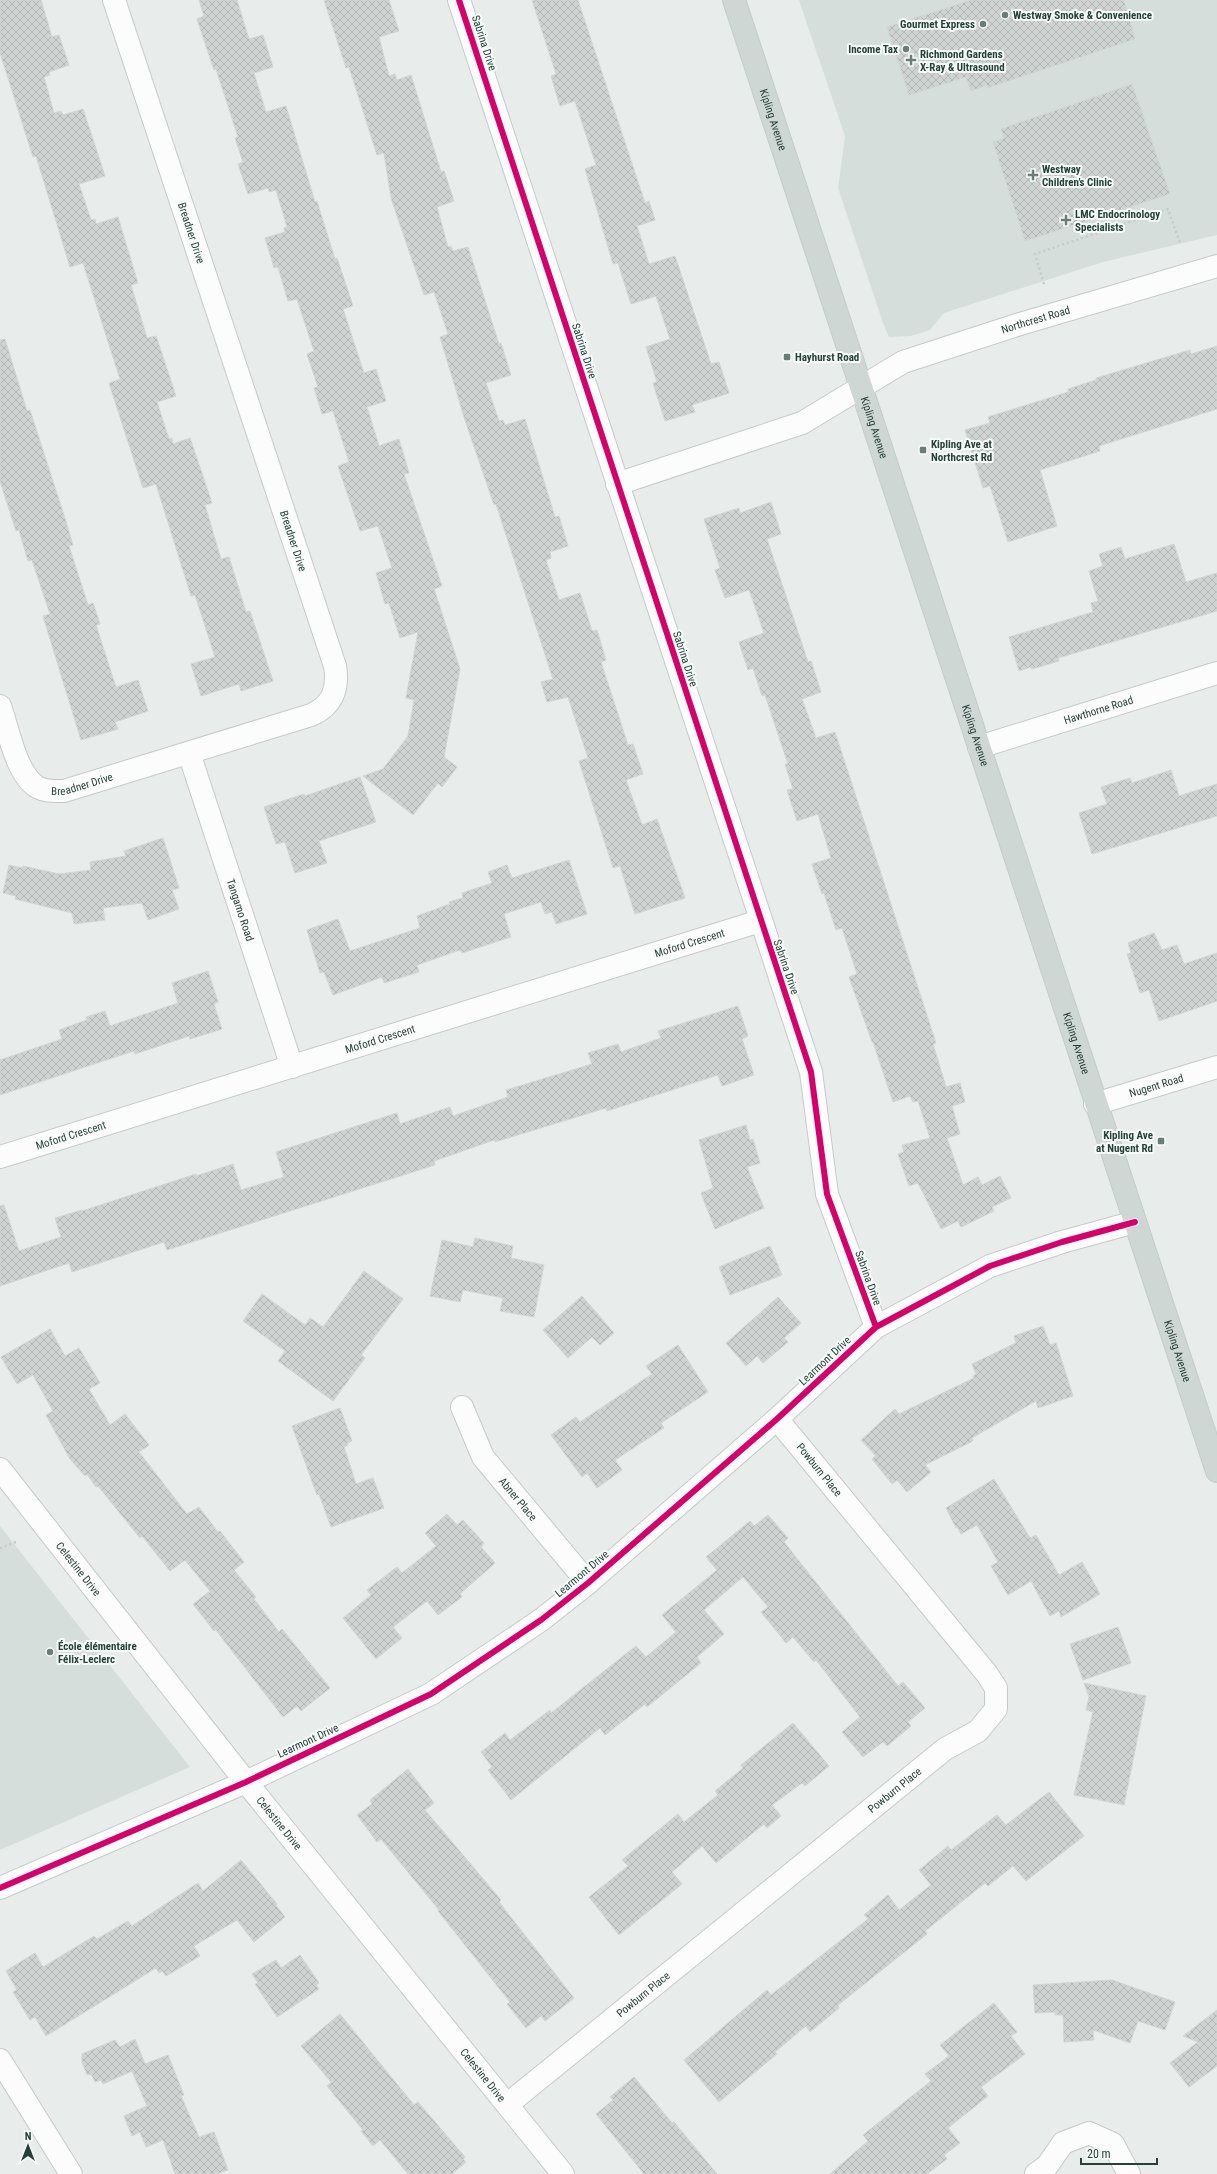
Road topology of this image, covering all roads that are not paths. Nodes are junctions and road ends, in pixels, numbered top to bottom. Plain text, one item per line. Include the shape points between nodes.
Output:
1 (114, 0) edge
2 (459, 0) edge
3 (734, 0) edge
4 (1217, 266) edge
5 (861, 388) junction
6 (617, 484) junction
7 (1217, 673) edge
8 (0, 706) edge
9 (979, 747) junction
10 (189, 754) junction
11 (760, 921) junction
12 (292, 1067) junction
13 (1217, 1068) edge
14 (1095, 1104) junction
15 (0, 1157) edge
16 (1135, 1222) junction
17 (876, 1327) junction
18 (462, 1407) dead end
19 (777, 1419) junction
20 (0, 1469) edge
21 (1217, 1471) edge
22 (588, 1583) junction
23 (246, 1782) junction
24 (0, 1888) edge
25 (0, 2060) edge
26 (508, 2104) junction
27 (71, 2174) edge
28 (563, 2174) edge
29 (1036, 2174) edge
30 (1129, 2174) edge

1 - 10 street, Breadner Drive via 336,674 333,697 321,711
2 - 6 street, Sabrina Drive
3 - 5 main road, Kipling Avenue
4 - 5 street, Northcrest Road via 1020,324 903,362
5 - 6 street via 802,423
5 - 9 main road, Kipling Avenue
6 - 11 street, Sabrina Drive
7 - 9 street, Hawthorne Road
8 - 10 street, Breadner Drive via 20,766 27,778 37,787 49,791 64,791
9 - 14 main road, Kipling Avenue
10 - 12 street, Tangamo Road
11 - 12 street, Moford Crescent
11 - 17 street, Sabrina Drive via 811,1072 827,1194
12 - 15 street, Moford Crescent
13 - 14 street, Nugent Road
14 - 16 main road, Kipling Avenue
16 - 17 street, Learmont Drive via 1062,1242 990,1266
16 - 21 main road, Kipling Avenue
17 - 19 street, Learmont Drive
18 - 22 street, Abner Place via 483,1457
19 - 22 street, Learmont Drive
19 - 26 street, Powburn Place via 987,1674 996,1688 996,1709 978,1731 945,1749
20 - 23 street, Celestine Drive
22 - 23 street, Learmont Drive via 541,1620 430,1694
23 - 24 street, Learmont Drive
23 - 26 street, Celestine Drive
25 - 27 street
26 - 28 street, Celestine Drive
29 - 30 street via 1047,2166 1063,2142 1089,2133 1113,2144

